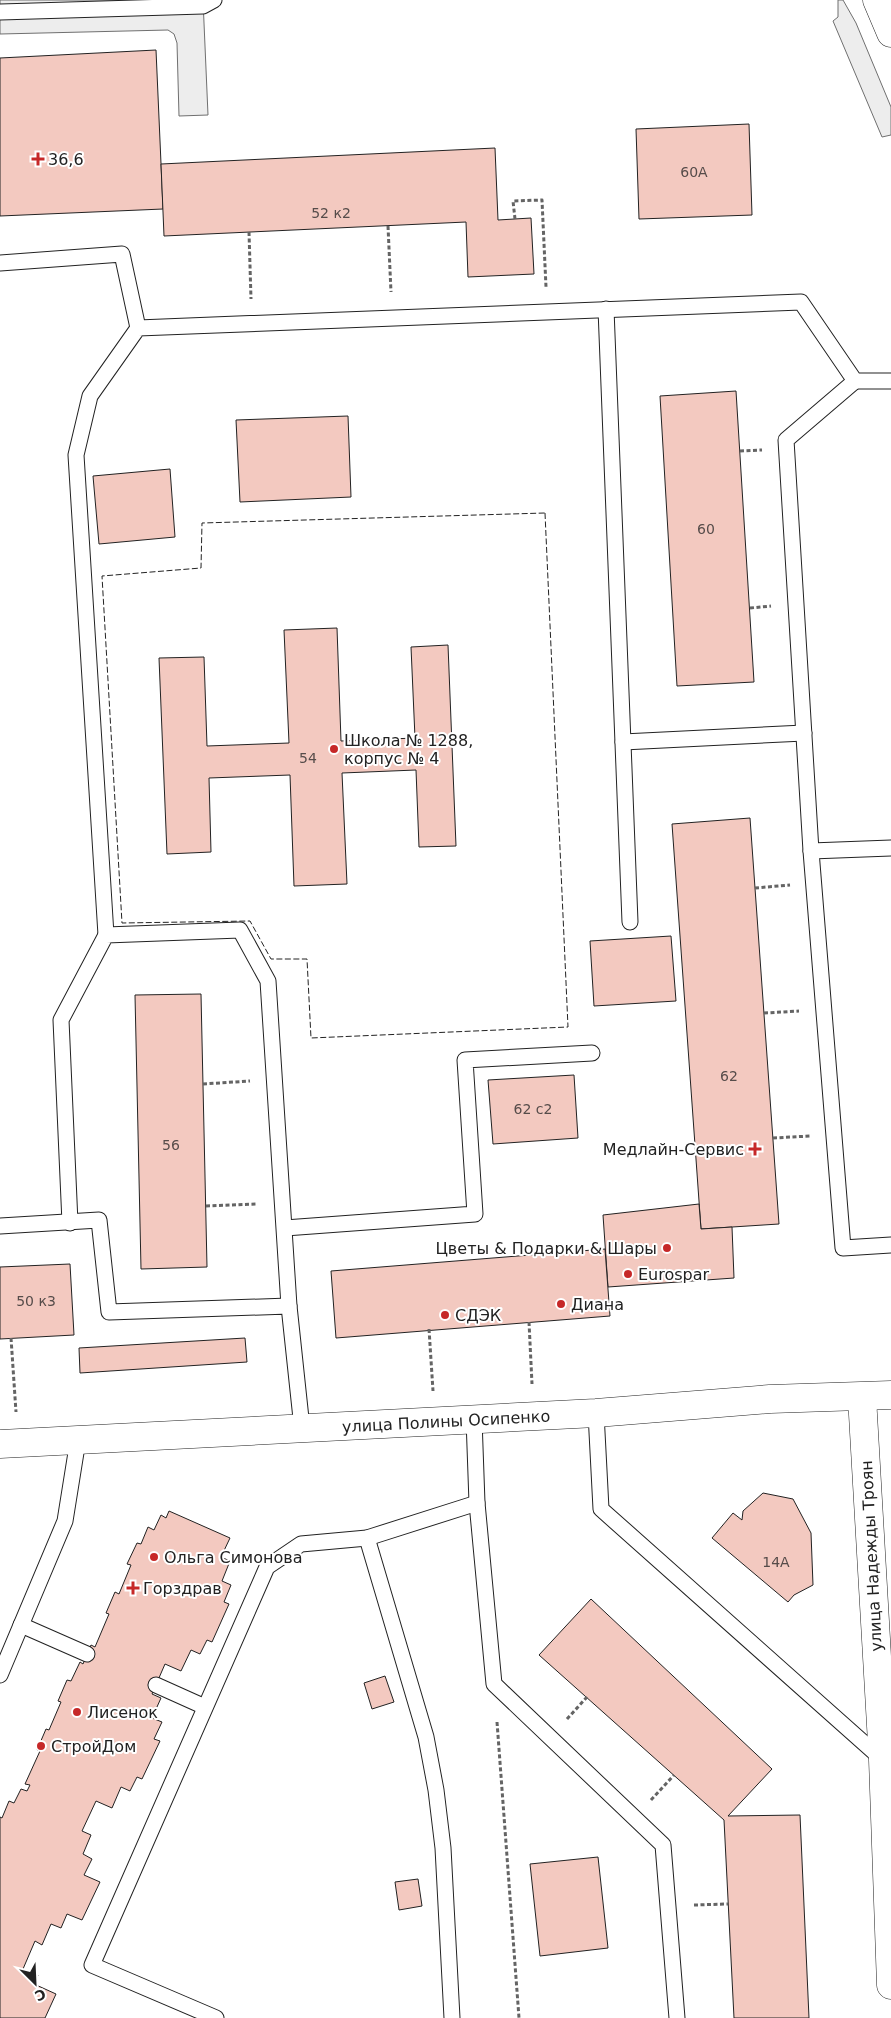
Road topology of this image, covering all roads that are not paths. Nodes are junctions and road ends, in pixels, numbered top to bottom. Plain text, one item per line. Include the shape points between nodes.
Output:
1 (214, 0) edge
2 (0, 12) edge
3 (0, 263) edge
4 (606, 310) junction
5 (138, 328) junction
6 (855, 381) junction
7 (891, 381) edge
8 (804, 733) junction
9 (623, 742) junction
10 (891, 848) edge
11 (811, 851) junction
12 (630, 922) dead end
13 (106, 935) junction
14 (592, 1053) dead end
15 (70, 1223) junction
16 (0, 1226) edge
17 (285, 1228) junction
18 (891, 1245) edge
19 (290, 1306) junction
20 (891, 1395) edge
21 (862, 1397) junction
22 (596, 1413) junction
23 (474, 1419) junction
24 (302, 1428) junction
25 (78, 1440) junction
26 (9, 1443) edge
27 (477, 1503) junction
28 (367, 1538) junction
29 (21, 1625) junction
30 (87, 1654) dead end
31 (0, 1675) edge
32 (156, 1685) dead end
33 (206, 1706) junction
34 (883, 1760) junction
35 (891, 1985) edge
36 (216, 2018) edge
37 (452, 2018) edge
38 (677, 2018) edge

1 - 2 lane via 203,6
3 - 5 lane via 122,254
4 - 5 lane
4 - 6 lane via 801,302
4 - 9 lane
5 - 13 lane via 90,396 76,455
6 - 7 lane
6 - 8 lane via 786,440
8 - 9 lane
8 - 11 lane
9 - 12 lane
10 - 11 lane
11 - 18 lane via 843,1248
13 - 15 lane via 61,1020
13 - 17 lane via 240,930 268,981
14 - 17 lane via 465,1060 475,1214
15 - 16 lane
15 - 19 lane via 99,1220 109,1312
17 - 19 lane
19 - 24 lane
20 - 21 street, улица Полины Осипенко
21 - 22 street, улица Полины Осипенко via 770,1399
21 - 34 street, улица Надежды Троян
22 - 23 street, улица Полины Осипенко
22 - 34 lane via 601,1508
23 - 24 street, улица Полины Осипенко
23 - 27 lane
24 - 25 street, улица Полины Осипенко
25 - 26 street, улица Полины Осипенко
25 - 29 lane via 65,1521
27 - 28 lane
27 - 38 lane via 494,1684 663,1845
28 - 33 lane via 301,1544 267,1567
28 - 37 lane via 426,1737 436,1790 443,1848
29 - 30 lane
29 - 31 lane
32 - 33 lane
33 - 36 lane via 92,1965
34 - 35 street, улица Надежды Троян

